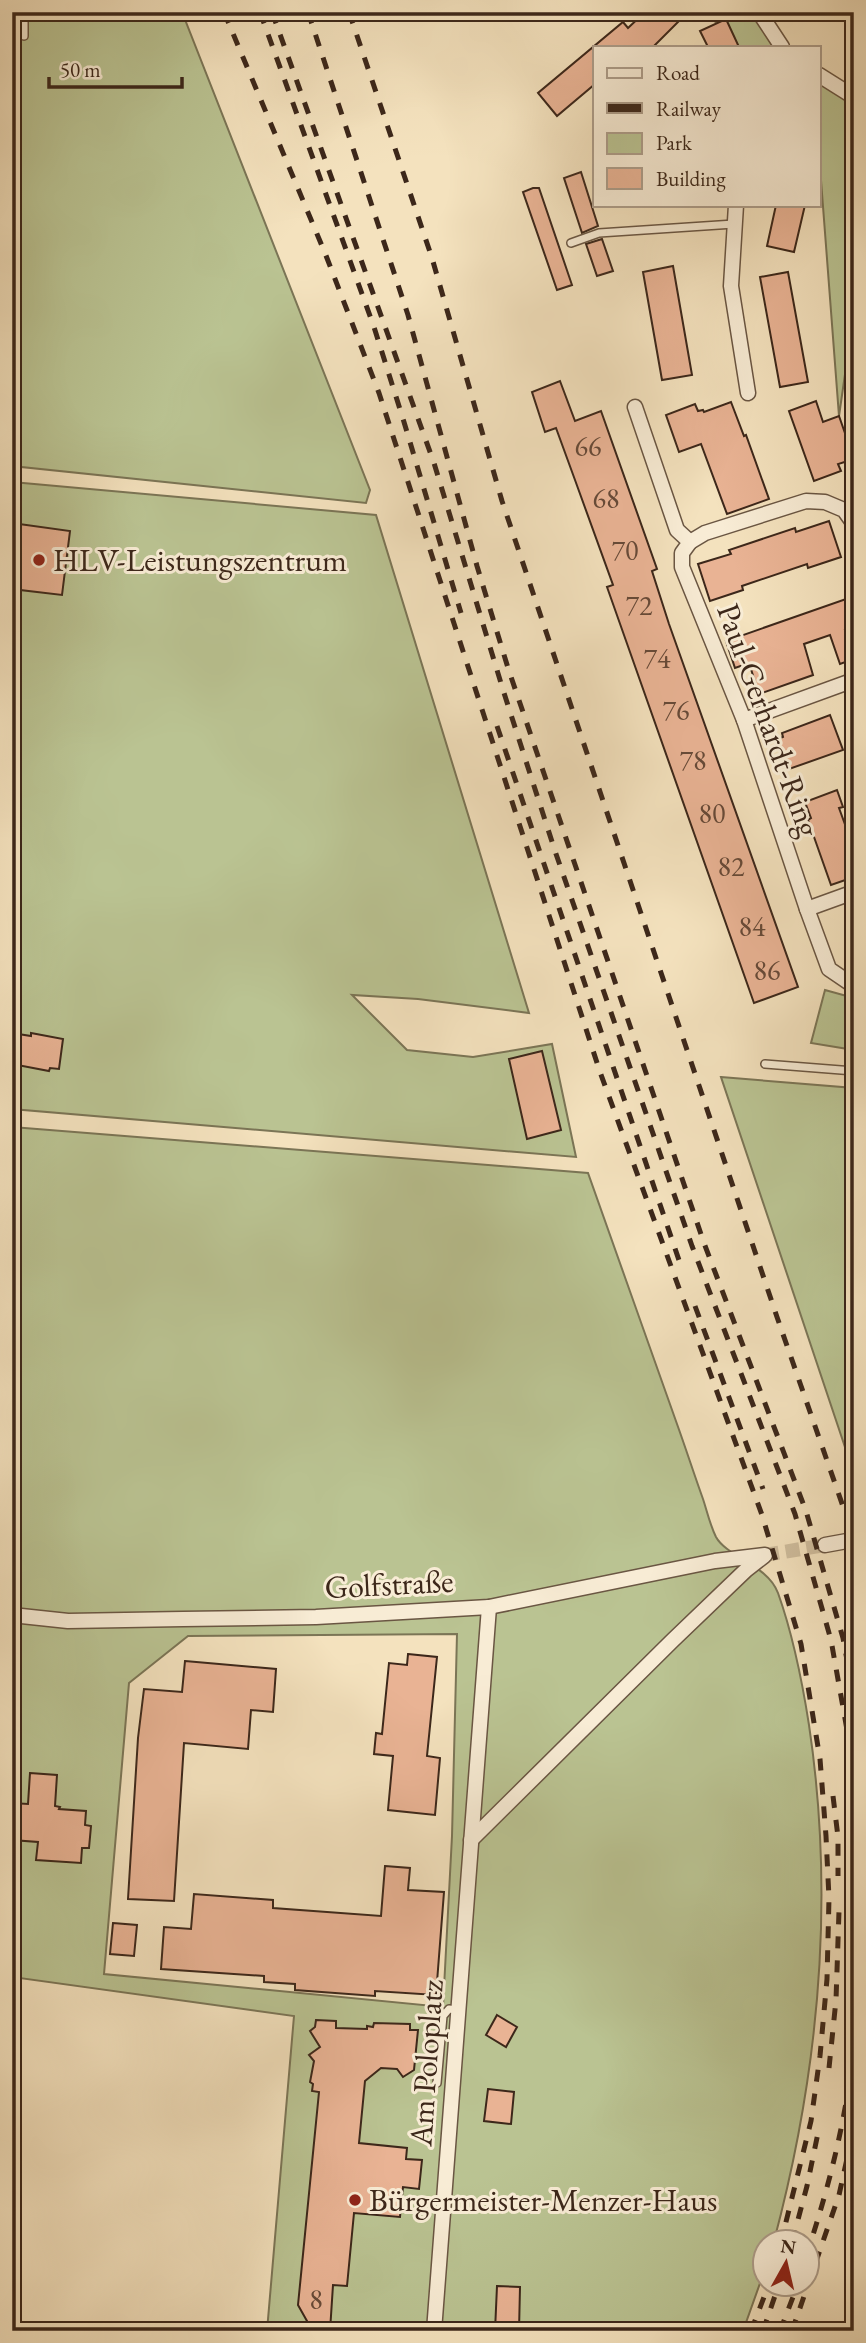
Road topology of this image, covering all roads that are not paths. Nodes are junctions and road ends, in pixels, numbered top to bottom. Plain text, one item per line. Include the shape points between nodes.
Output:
1 (24, 12) edge
2 (759, 12) edge
3 (24, 36) dead end
4 (781, 46) edge
5 (820, 76) edge
6 (854, 97) edge
7 (736, 206) edge
8 (734, 224) junction
9 (571, 243) dead end
10 (748, 393) dead end
11 (635, 407) dead end
12 (849, 507) edge
13 (854, 524) edge
14 (690, 542) junction
15 (854, 680) edge
16 (744, 720) junction
17 (854, 892) edge
18 (807, 909) junction
19 (854, 986) edge
20 (765, 1064) dead end
21 (854, 1072) edge
22 (847, 1541) dead end
23 (825, 1545) tunnel mouth
24 (489, 1607) junction
25 (12, 1615) edge
26 (471, 1840) junction
27 (458, 2010) junction
28 (437, 2083) dead end
29 (434, 2331) edge

1 - 3 lane
2 - 4 street
5 - 6 street
7 - 8 street
8 - 9 lane via 599,233
8 - 10 street via 731,286
11 - 14 street via 677,530
12 - 13 street
12 - 14 street via 806,501
14 - 16 street, Paul-Gerhardt-Ring via 682,553 682,567
15 - 16 street
16 - 18 street, Paul-Gerhardt-Ring
17 - 18 street
18 - 19 street, Paul-Gerhardt-Ring via 829,969
20 - 21 lane
22 - 23 street
24 - 25 street, Golfstraße via 68,1621
24 - 26 street, Am Poloplatz
24 - 26 street, Golfstraße via 765,1555
26 - 27 street, Am Poloplatz
27 - 28 lane via 449,2009 443,2016
27 - 29 street, Am Poloplatz

